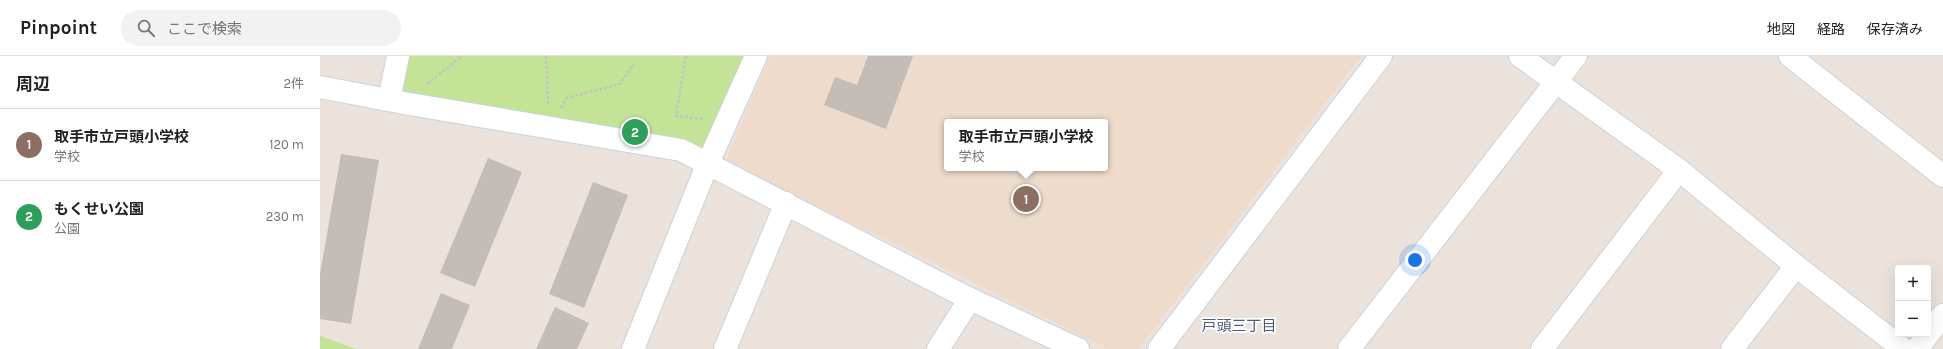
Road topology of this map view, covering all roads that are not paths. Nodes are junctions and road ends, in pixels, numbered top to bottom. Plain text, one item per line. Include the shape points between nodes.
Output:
1 (398, 56) edge
2 (756, 56) edge
3 (1381, 56) edge
4 (1520, 56) edge
5 (1576, 56) edge
6 (1790, 56) edge
7 (1556, 82) junction
8 (320, 87) edge
9 (396, 102) junction
10 (708, 163) junction
11 (1680, 170) junction
12 (1943, 176) edge
13 (786, 203) junction
14 (1796, 266) junction
15 (970, 299) junction
16 (1943, 315) edge
17 (633, 349) edge
18 (725, 349) edge
19 (938, 349) edge
20 (1078, 349) edge
21 (1159, 349) edge
22 (1349, 349) edge
23 (1542, 349) edge
24 (1732, 349) edge
25 (1903, 349) edge
26 (1917, 349) edge

1 - 9 street
2 - 10 street
3 - 21 street
4 - 7 street
5 - 7 street
6 - 12 street
7 - 11 street
7 - 22 street
8 - 9 street
9 - 10 street via 681,150
10 - 13 street
10 - 17 street
11 - 14 street
11 - 23 street
13 - 15 street
13 - 18 street
14 - 24 street
14 - 25 street
15 - 19 street
15 - 20 street
16 - 26 street

